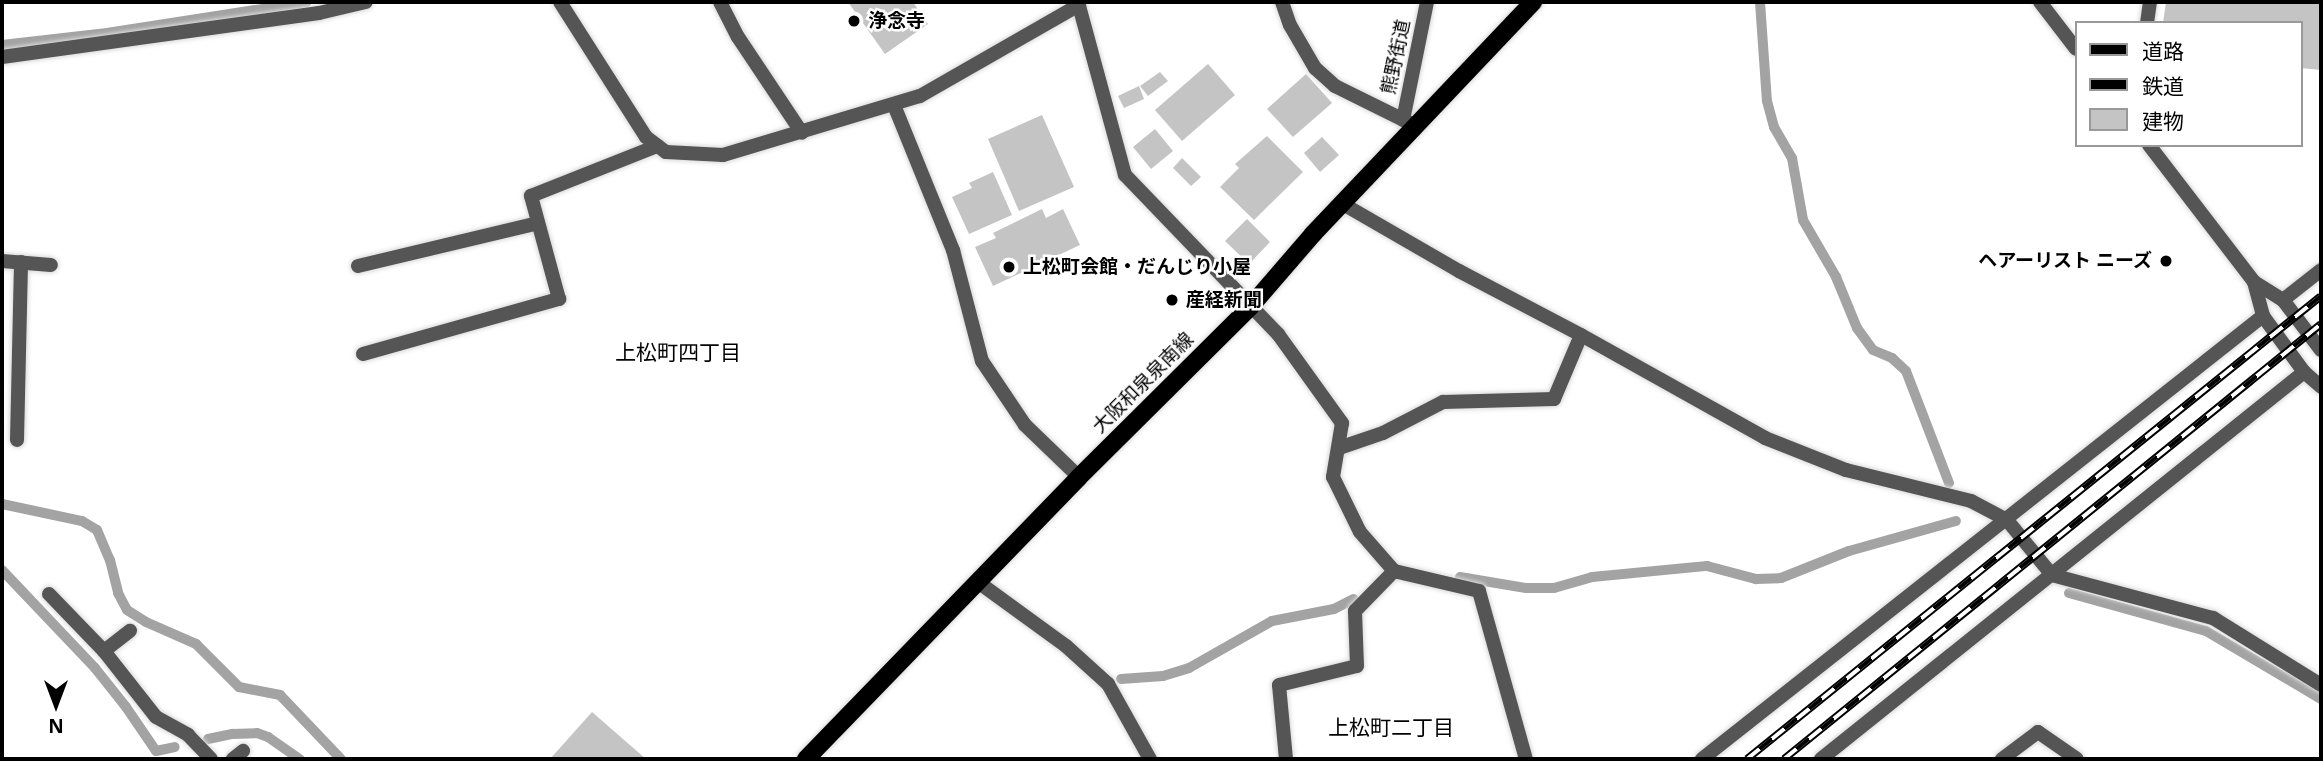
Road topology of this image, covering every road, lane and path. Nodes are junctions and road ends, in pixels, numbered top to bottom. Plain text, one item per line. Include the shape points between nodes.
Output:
1 (366, 2) edge
2 (560, 2) edge
3 (720, 2) edge
4 (1282, 2) edge
5 (1427, 2) edge
6 (1533, 2) edge
7 (2040, 2) edge
8 (2150, 2) edge
9 (1078, 3) edge
10 (2147, 21) edge
11 (2074, 46) edge
12 (2, 57) edge
13 (894, 105) junction
14 (1409, 123) junction
15 (802, 133) junction
16 (657, 146) junction
17 (2152, 147) edge
18 (1343, 204) junction
19 (538, 223) junction
20 (2, 261) edge
21 (22, 262) junction
22 (51, 265) dead end
23 (358, 266) dead end
24 (2321, 270) edge
25 (2254, 282) junction
26 (2283, 300) junction
27 (1250, 307) junction
28 (2263, 316) junction
29 (1581, 335) junction
30 (2321, 350) edge
31 (363, 354) dead end
32 (2304, 372) junction
33 (2321, 387) edge
34 (17, 440) dead end
35 (1339, 448) junction
36 (1079, 477) junction
37 (2007, 520) junction
38 (1394, 571) junction
39 (2052, 575) junction
40 (978, 582) junction
41 (49, 594) dead end
42 (130, 631) dead end
43 (104, 652) junction
44 (2321, 685) edge
45 (211, 759) edge
46 (806, 759) edge
47 (1150, 759) edge
48 (1286, 759) edge
49 (1526, 759) edge
50 (1702, 759) edge
51 (1821, 759) edge
52 (2002, 759) edge
53 (2077, 759) edge

1 - 12 street via 318,13
2 - 16 street via 646,137
3 - 15 street
4 - 14 street via 1315,68 1335,86
5 - 14 street, 熊野街道
6 - 14 main road, 大阪和泉泉南線
7 - 11 street
8 - 10 street
9 - 13 street via 919,96
9 - 27 street via 1125,175
13 - 15 street
13 - 36 street via 953,250 982,361 1025,425
14 - 18 main road, 大阪和泉泉南線
15 - 16 street via 723,155 666,152
16 - 19 street via 531,196
17 - 25 street
18 - 27 main road, 大阪和泉泉南線
18 - 29 street
19 - 23 street
19 - 31 street via 559,299
20 - 21 street
21 - 22 street
21 - 34 street
24 - 26 street
25 - 26 street
25 - 28 street
26 - 30 street
27 - 35 street via 1278,334 1342,424
27 - 36 main road, 大阪和泉泉南線
28 - 32 street
28 - 37 street
29 - 35 street via 1554,399 1443,402 1383,433
29 - 37 street via 1765,438 1846,470 1971,501
32 - 33 street
32 - 39 street
35 - 38 street via 1334,477 1342,497 1360,532
36 - 40 main road, 大阪和泉泉南線
37 - 39 street
37 - 50 street
38 - 48 street via 1356,611 1357,666 1279,685
38 - 49 street via 1479,591
39 - 44 street via 2213,618
39 - 51 street
40 - 46 main road, 大阪和泉泉南線
40 - 47 street via 1066,646 1108,684
41 - 43 street
42 - 43 street
43 - 45 street via 156,717 188,735
52 - 53 street via 2038,732

